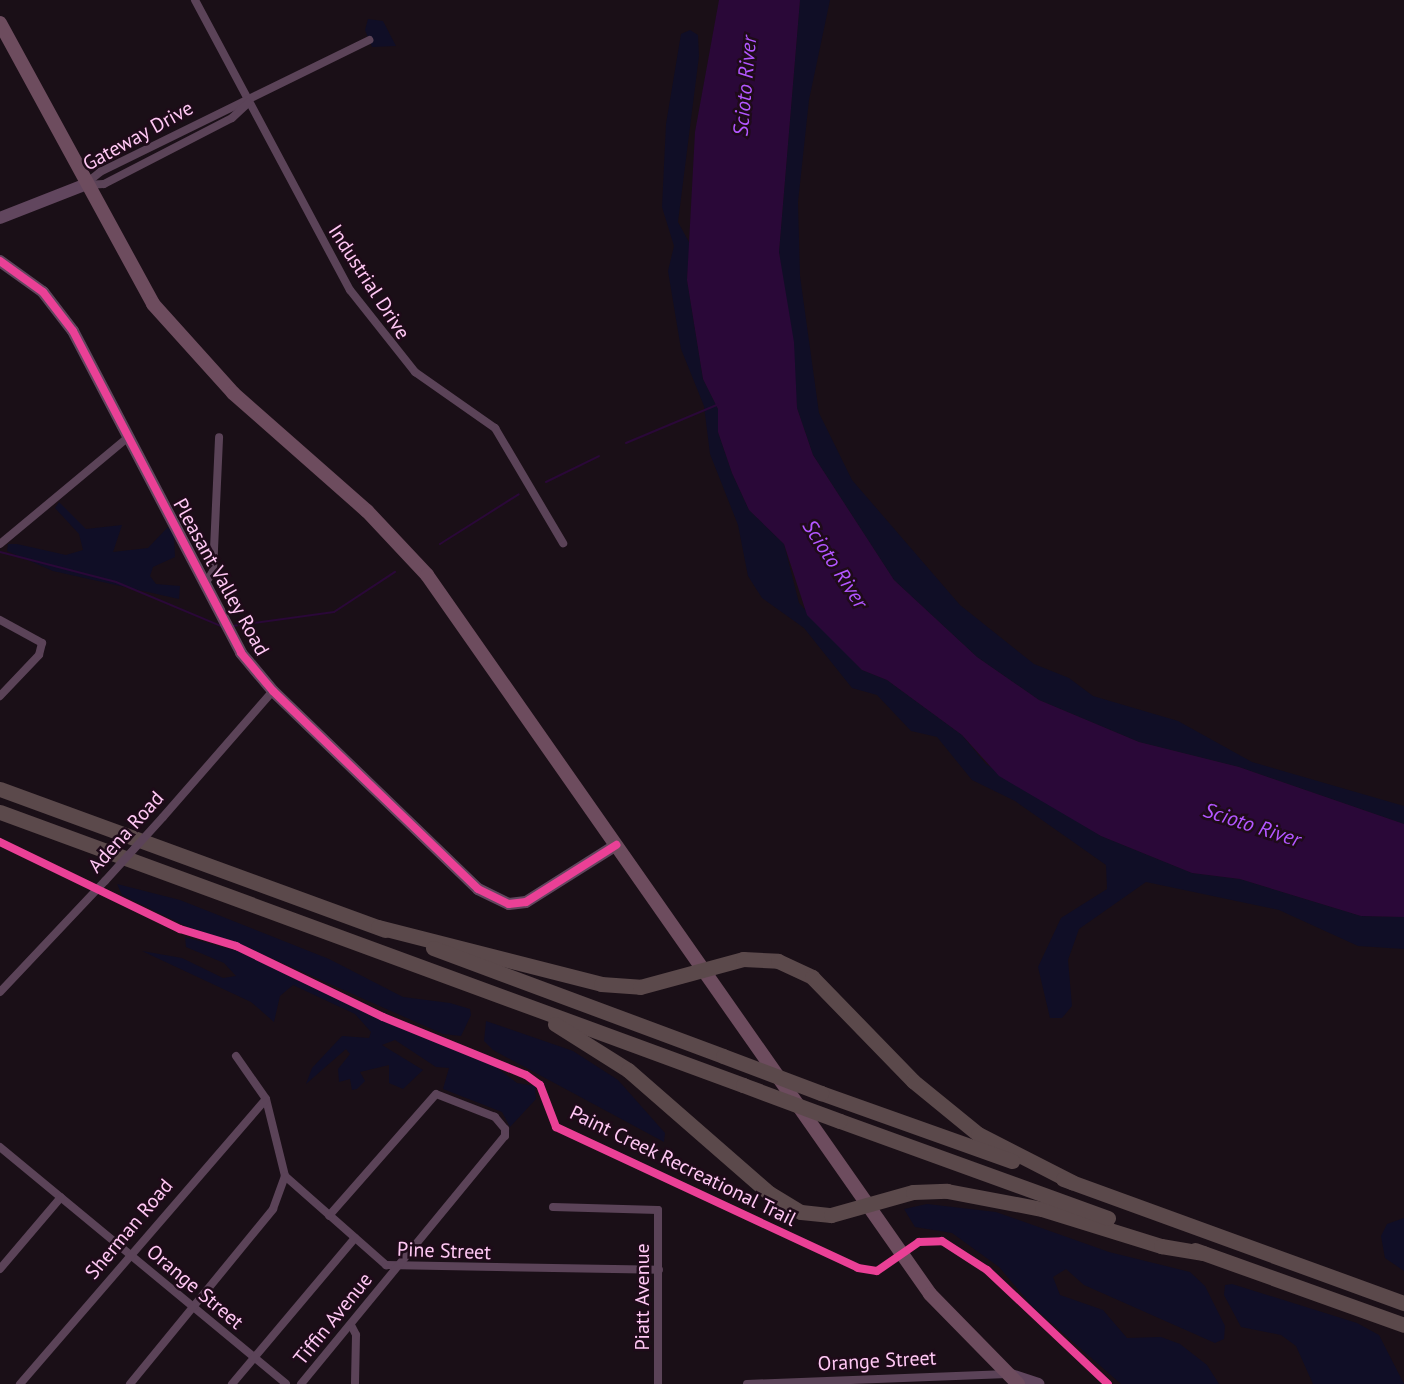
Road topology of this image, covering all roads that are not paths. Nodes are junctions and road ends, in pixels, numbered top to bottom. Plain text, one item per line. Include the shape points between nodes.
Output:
1 (195, 0) edge
2 (0, 23) edge
3 (369, 40) dead end
4 (248, 102) junction
5 (84, 185) junction
6 (0, 218) edge
7 (0, 261) edge
8 (219, 437) dead end
9 (126, 439) junction
10 (563, 543) dead end
11 (0, 544) edge
12 (205, 584) junction
13 (0, 620) edge
14 (273, 692) junction
15 (0, 696) edge
16 (0, 789) edge
17 (0, 812) edge
18 (616, 845) junction
19 (378, 927) junction
20 (703, 967) junction
21 (0, 992) edge
22 (528, 1005) junction
23 (236, 1056) dead end
24 (266, 1099) junction
25 (0, 1147) edge
26 (285, 1176) junction
27 (1072, 1182) junction
28 (61, 1197) junction
29 (553, 1207) dead end
30 (869, 1208) junction
31 (329, 1216) junction
32 (355, 1238) junction
33 (1157, 1241) junction
34 (129, 1254) junction
35 (3, 1258) edge
36 (0, 1269) edge
37 (395, 1269) junction
38 (659, 1270) junction
39 (1404, 1303) edge
40 (192, 1306) junction
41 (351, 1325) junction
42 (1404, 1325) edge
43 (254, 1359) junction
44 (961, 1374) junction
45 (1013, 1379) edge
46 (884, 1381) edge
47 (809, 1383) edge
48 (20, 1384) edge
49 (130, 1384) edge
50 (232, 1384) edge
51 (286, 1384) edge
52 (301, 1384) edge
53 (355, 1384) edge
54 (658, 1384) edge
55 (747, 1384) edge
56 (961, 1384) edge
57 (1038, 1384) edge

1 - 4 street, Industrial Drive
2 - 5 main road
3 - 4 street, Gateway Drive
4 - 5 street, Gateway Drive via 224,108 100,172
4 - 5 street, Gateway Drive via 232,118 104,184
4 - 10 street, Industrial Drive via 324,249 382,335 415,372 495,428
5 - 6 street
5 - 18 main road via 153,304 189,347 233,393 367,511 427,575
7 - 9 street, Pleasant Valley Road via 43,292 63,317
8 - 12 street via 213,571
9 - 11 street
9 - 12 street, Pleasant Valley Road
12 - 14 street, Pleasant Valley Road via 227,627
13 - 15 street via 42,644 39,655
14 - 18 street, Pleasant Valley Road via 491,898 509,904 534,899
14 - 21 street, Adena Road, bridge
16 - 19 highway
17 - 22 highway
18 - 20 main road
19 - 20 highway via 601,984 640,987
19 - 27 highway, bridge via 821,1093
20 - 27 highway via 743,959 778,961 812,977 913,1081 978,1134
20 - 30 main road
22 - 30 highway via 628,1070 788,1207 822,1215
22 - 33 highway, bridge
23 - 24 street
24 - 26 street
24 - 34 street, Sherman Road
25 - 28 street, Orange Street
26 - 31 street, Pine Street
26 - 40 street via 273,1209
27 - 39 highway
28 - 34 street, Orange Street
28 - 35 street
29 - 38 street, Piatt Avenue via 658,1210
30 - 33 highway via 913,1192 947,1191 1042,1209
30 - 45 main road via 945,1312
31 - 32 street, Pine Street
31 - 37 street, Tiffin Avenue via 436,1094 495,1117 505,1136
32 - 37 street, Pine Street
32 - 43 street
33 - 42 highway via 1203,1253
34 - 40 street, Orange Street
34 - 48 street, Sherman Road
35 - 36 street
37 - 38 street, Pine Street
37 - 41 street, Tiffin Avenue
38 - 54 street, Piatt Avenue
40 - 43 street, Orange Street
40 - 49 street
41 - 52 street, Tiffin Avenue
41 - 53 street via 356,1335
43 - 50 street
43 - 51 street, Orange Street
44 - 45 street, Orange Street
44 - 46 street, Orange Street
44 - 56 street
45 - 57 street
46 - 47 street, Orange Street
47 - 55 street, Orange Street

